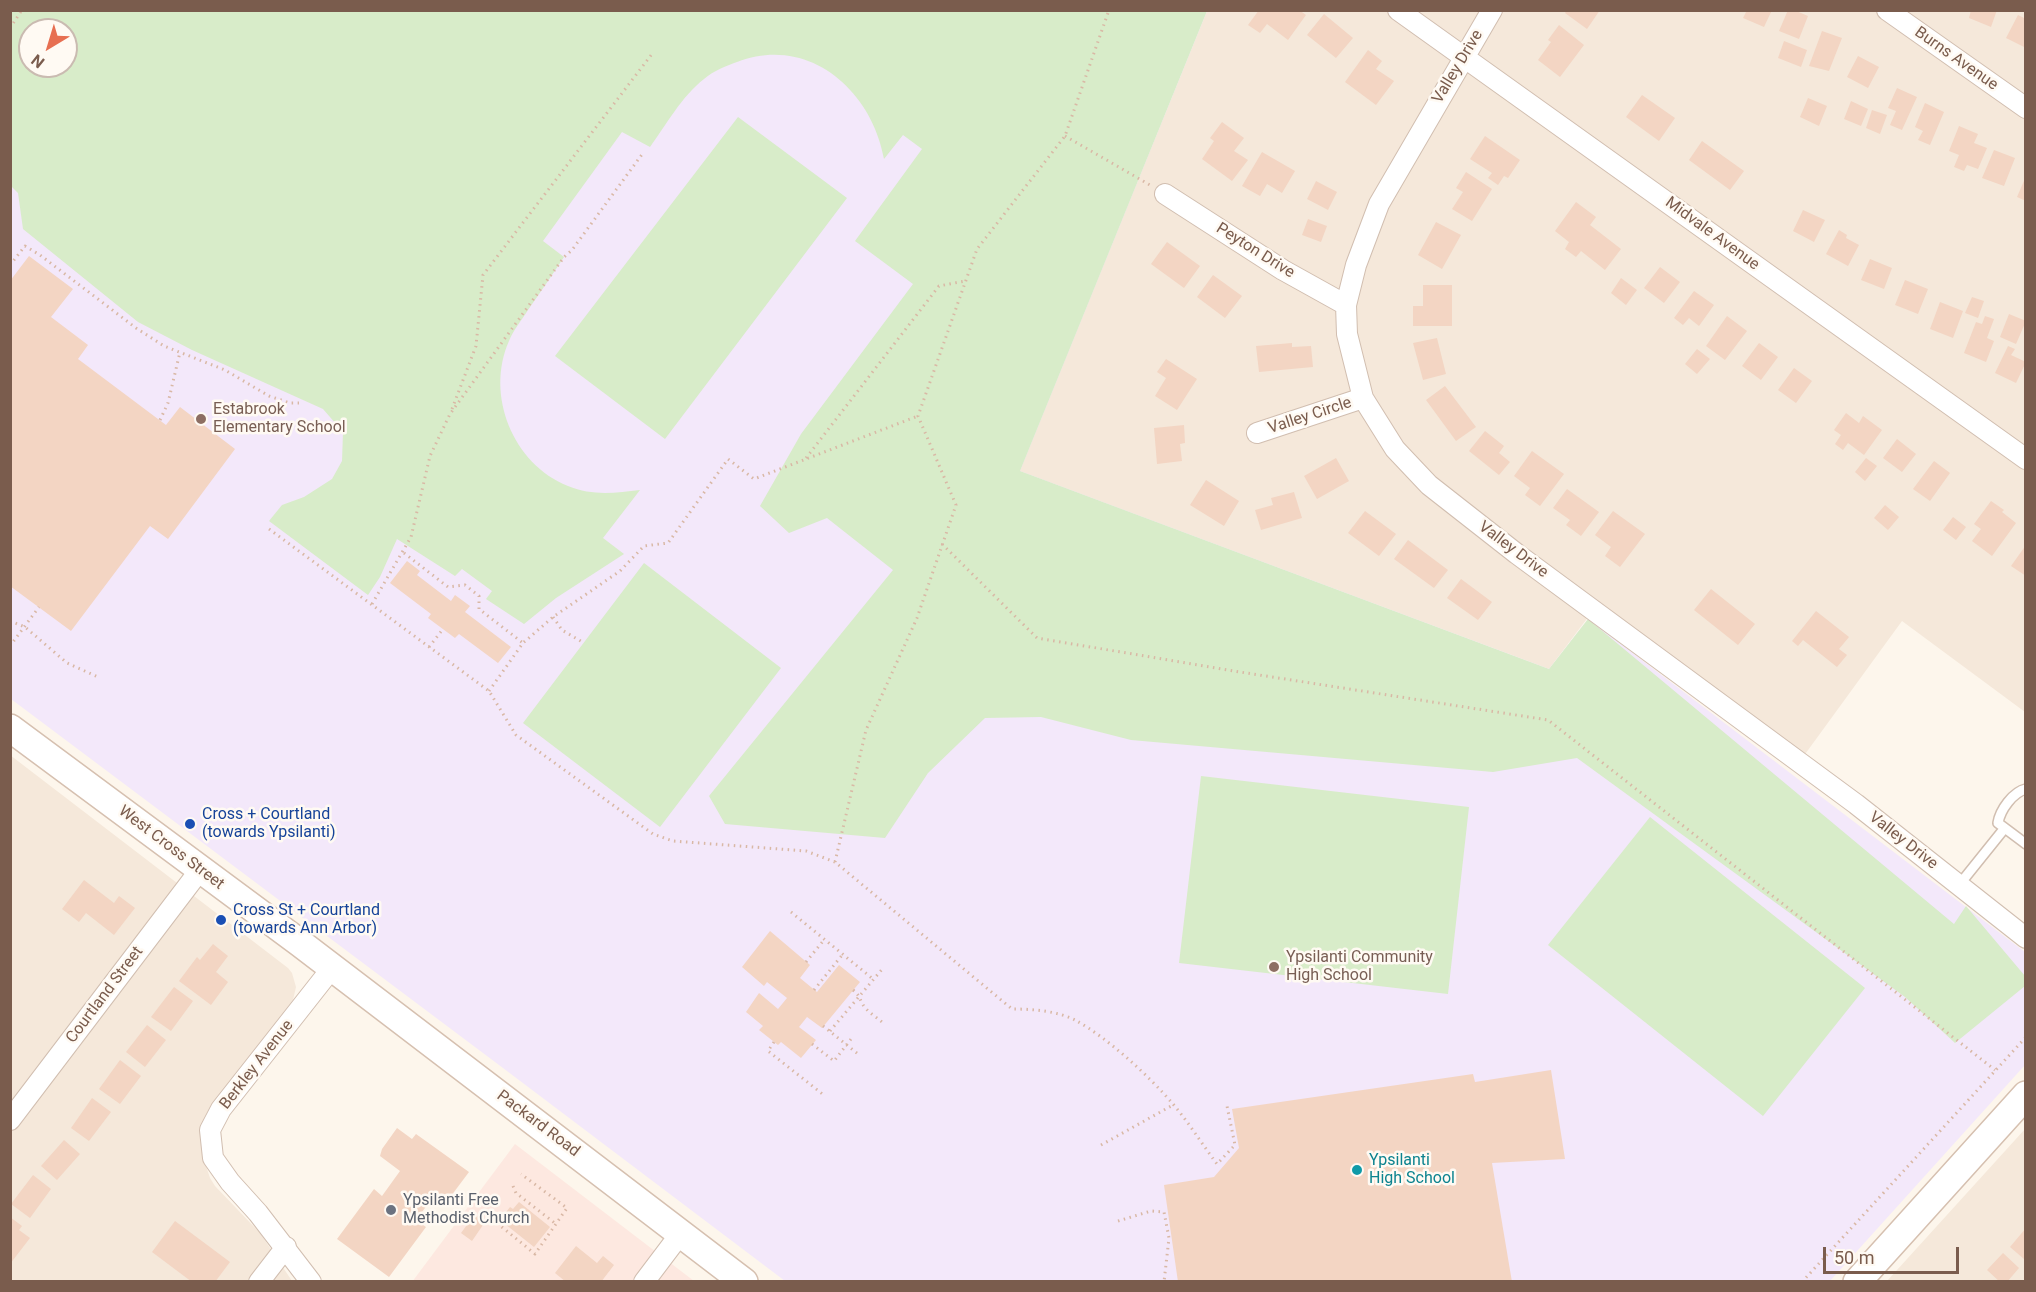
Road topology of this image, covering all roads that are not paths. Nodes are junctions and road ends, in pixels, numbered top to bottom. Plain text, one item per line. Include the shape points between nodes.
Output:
1 (1398, 10) edge
2 (1492, 10) edge
3 (1887, 10) edge
4 (1464, 57) junction
5 (2025, 108) edge
6 (1165, 194) road end
7 (1346, 305) junction
8 (1363, 398) junction
9 (1257, 433) dead end
10 (2025, 459) edge
11 (10, 728) edge
12 (2025, 789) edge
13 (2004, 829) junction
14 (2025, 844) edge
15 (200, 870) junction
16 (1959, 885) junction
17 (2025, 938) edge
18 (332, 968) junction
19 (2025, 1095) edge
20 (10, 1120) edge
21 (681, 1233) junction
22 (286, 1247) junction
23 (259, 1281) edge
24 (311, 1281) edge
25 (644, 1281) edge
26 (744, 1281) edge
27 (1857, 1281) edge

1 - 4 street, Midvale Avenue
2 - 4 street, Valley Drive
3 - 5 street, Burns Avenue
4 - 7 street, Valley Drive via 1378,204
4 - 10 street, Midvale Avenue
6 - 7 street, Peyton Drive via 1283,270
7 - 8 street, Valley Drive via 1347,333
8 - 9 street, Valley Circle
8 - 16 street, Valley Drive via 1395,449 1429,485
11 - 15 main road, West Cross Street
12 - 13 lane via 2016,793 1999,815 1998,823
13 - 14 lane
13 - 16 lane
15 - 18 main road, West Cross Street
15 - 20 street, Courtland Street
16 - 17 street, Valley Drive
18 - 21 main road, Packard Road
18 - 22 street, Berkley Avenue via 221,1109 210,1130 213,1158
19 - 27 main road
21 - 25 street
21 - 26 main road, Packard Road
22 - 23 street
22 - 24 street, Berkley Avenue

